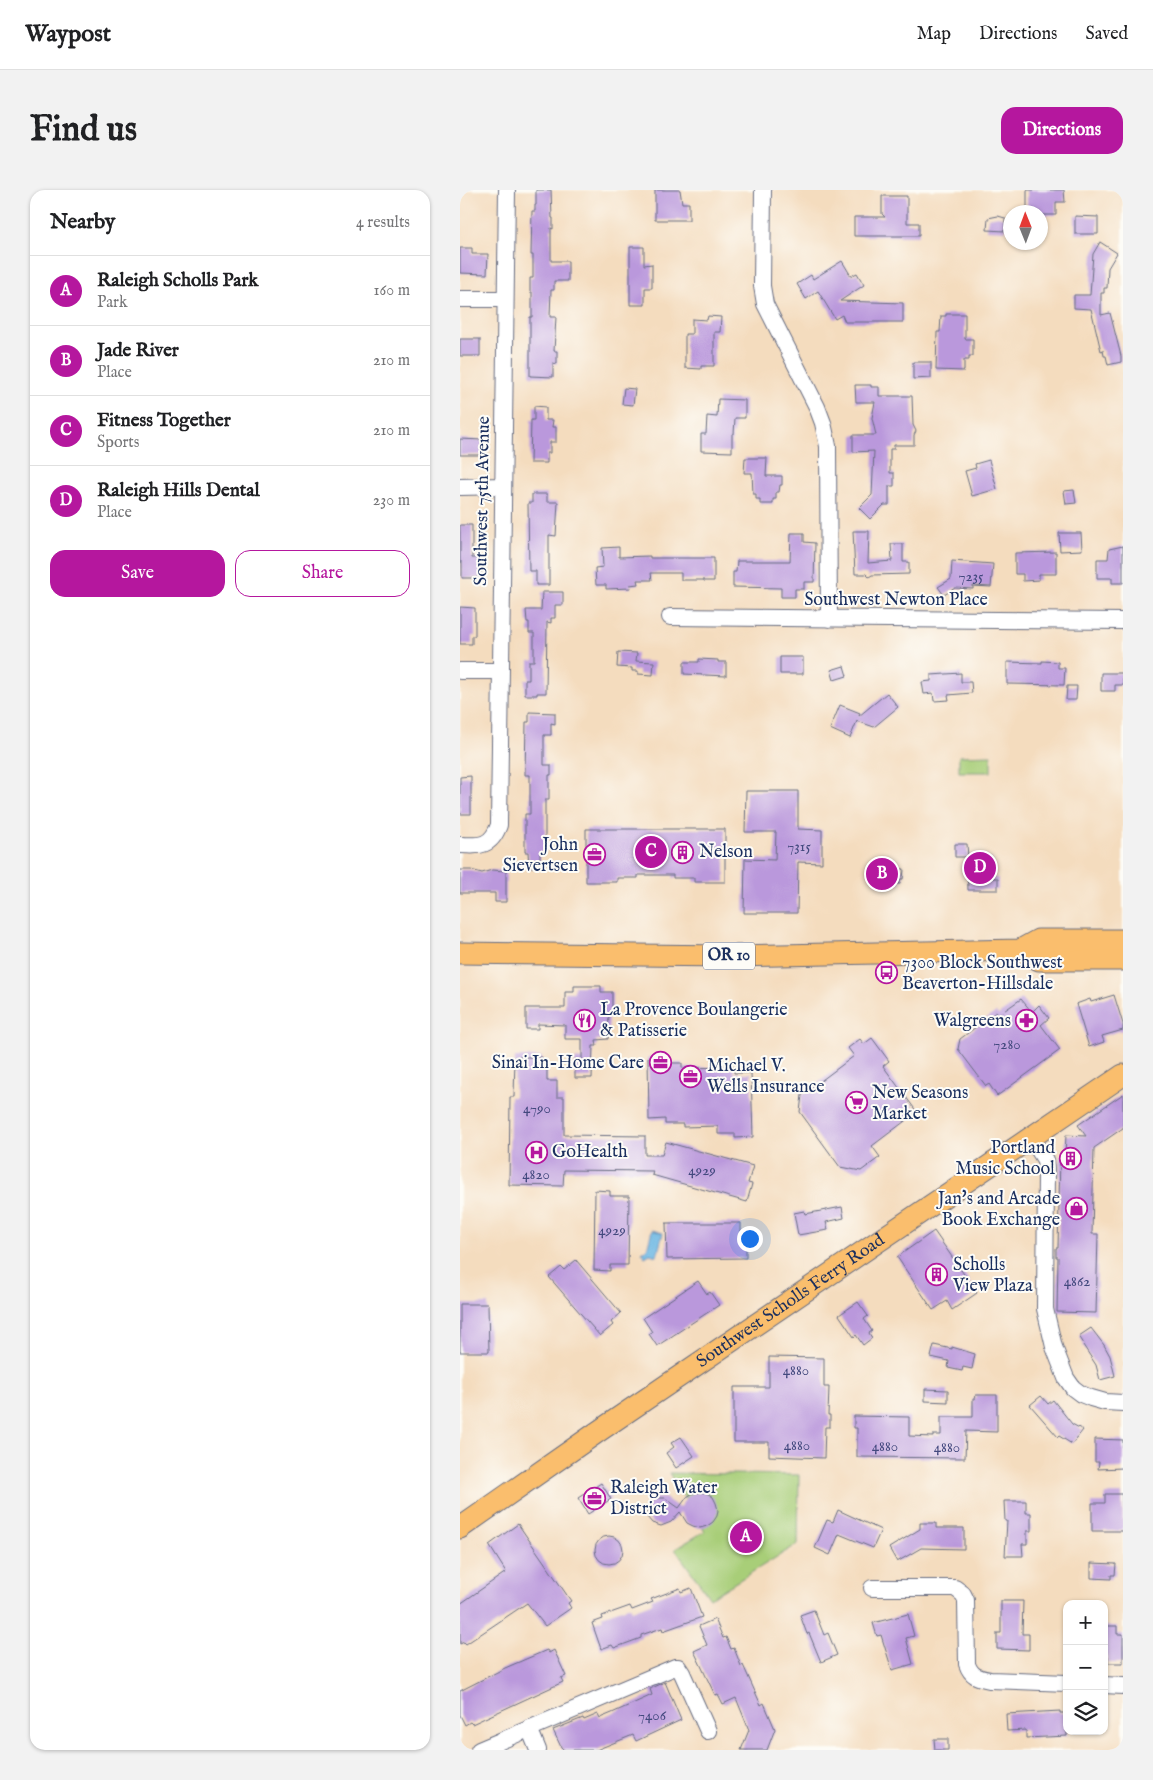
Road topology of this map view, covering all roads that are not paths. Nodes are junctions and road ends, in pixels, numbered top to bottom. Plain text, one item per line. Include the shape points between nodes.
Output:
1 (506, 190) edge
2 (763, 190) edge
3 (460, 299) edge
4 (505, 299) junction
5 (503, 486) junction
6 (460, 487) edge
7 (670, 617) dead end
8 (829, 619) junction
9 (1123, 621) edge
10 (500, 670) junction
11 (460, 671) edge
12 (460, 845) edge
13 (1123, 940) edge
14 (1020, 950) junction
15 (460, 953) edge
16 (1123, 960) edge
17 (1123, 1075) edge
18 (1031, 1138) junction
19 (1123, 1404) edge
20 (460, 1528) edge
21 (872, 1588) dead end
22 (1063, 1684) edge
23 (1108, 1685) edge
24 (1123, 1686) edge
25 (529, 1728) junction
26 (708, 1731) dead end
27 (479, 1750) edge
28 (538, 1750) edge

1 - 4 street, Southwest 75th Avenue
2 - 8 street via 762,286 765,304 817,408 828,446
3 - 4 street
4 - 5 street, Southwest 75th Avenue
5 - 6 street
5 - 10 street, Southwest 75th Avenue
7 - 8 street, Southwest Newton Place
8 - 9 street, Southwest Newton Place
10 - 11 street
10 - 12 street, Southwest 75th Avenue via 499,825 486,844
13 - 14 main road, OR 10 via 1038,940
14 - 15 main road, OR 10 via 728,956
14 - 16 main road, OR 10 via 1039,960
17 - 18 main road, Southwest Scholls Ferry Road
18 - 19 street via 1045,1160 1046,1169 1046,1309 1054,1347 1073,1388 1091,1398
18 - 20 main road, Southwest Scholls Ferry Road
21 - 22 street via 956,1588 966,1600 967,1664 973,1675 990,1680
23 - 24 street
25 - 26 street via 678,1667
25 - 27 street
25 - 28 street

